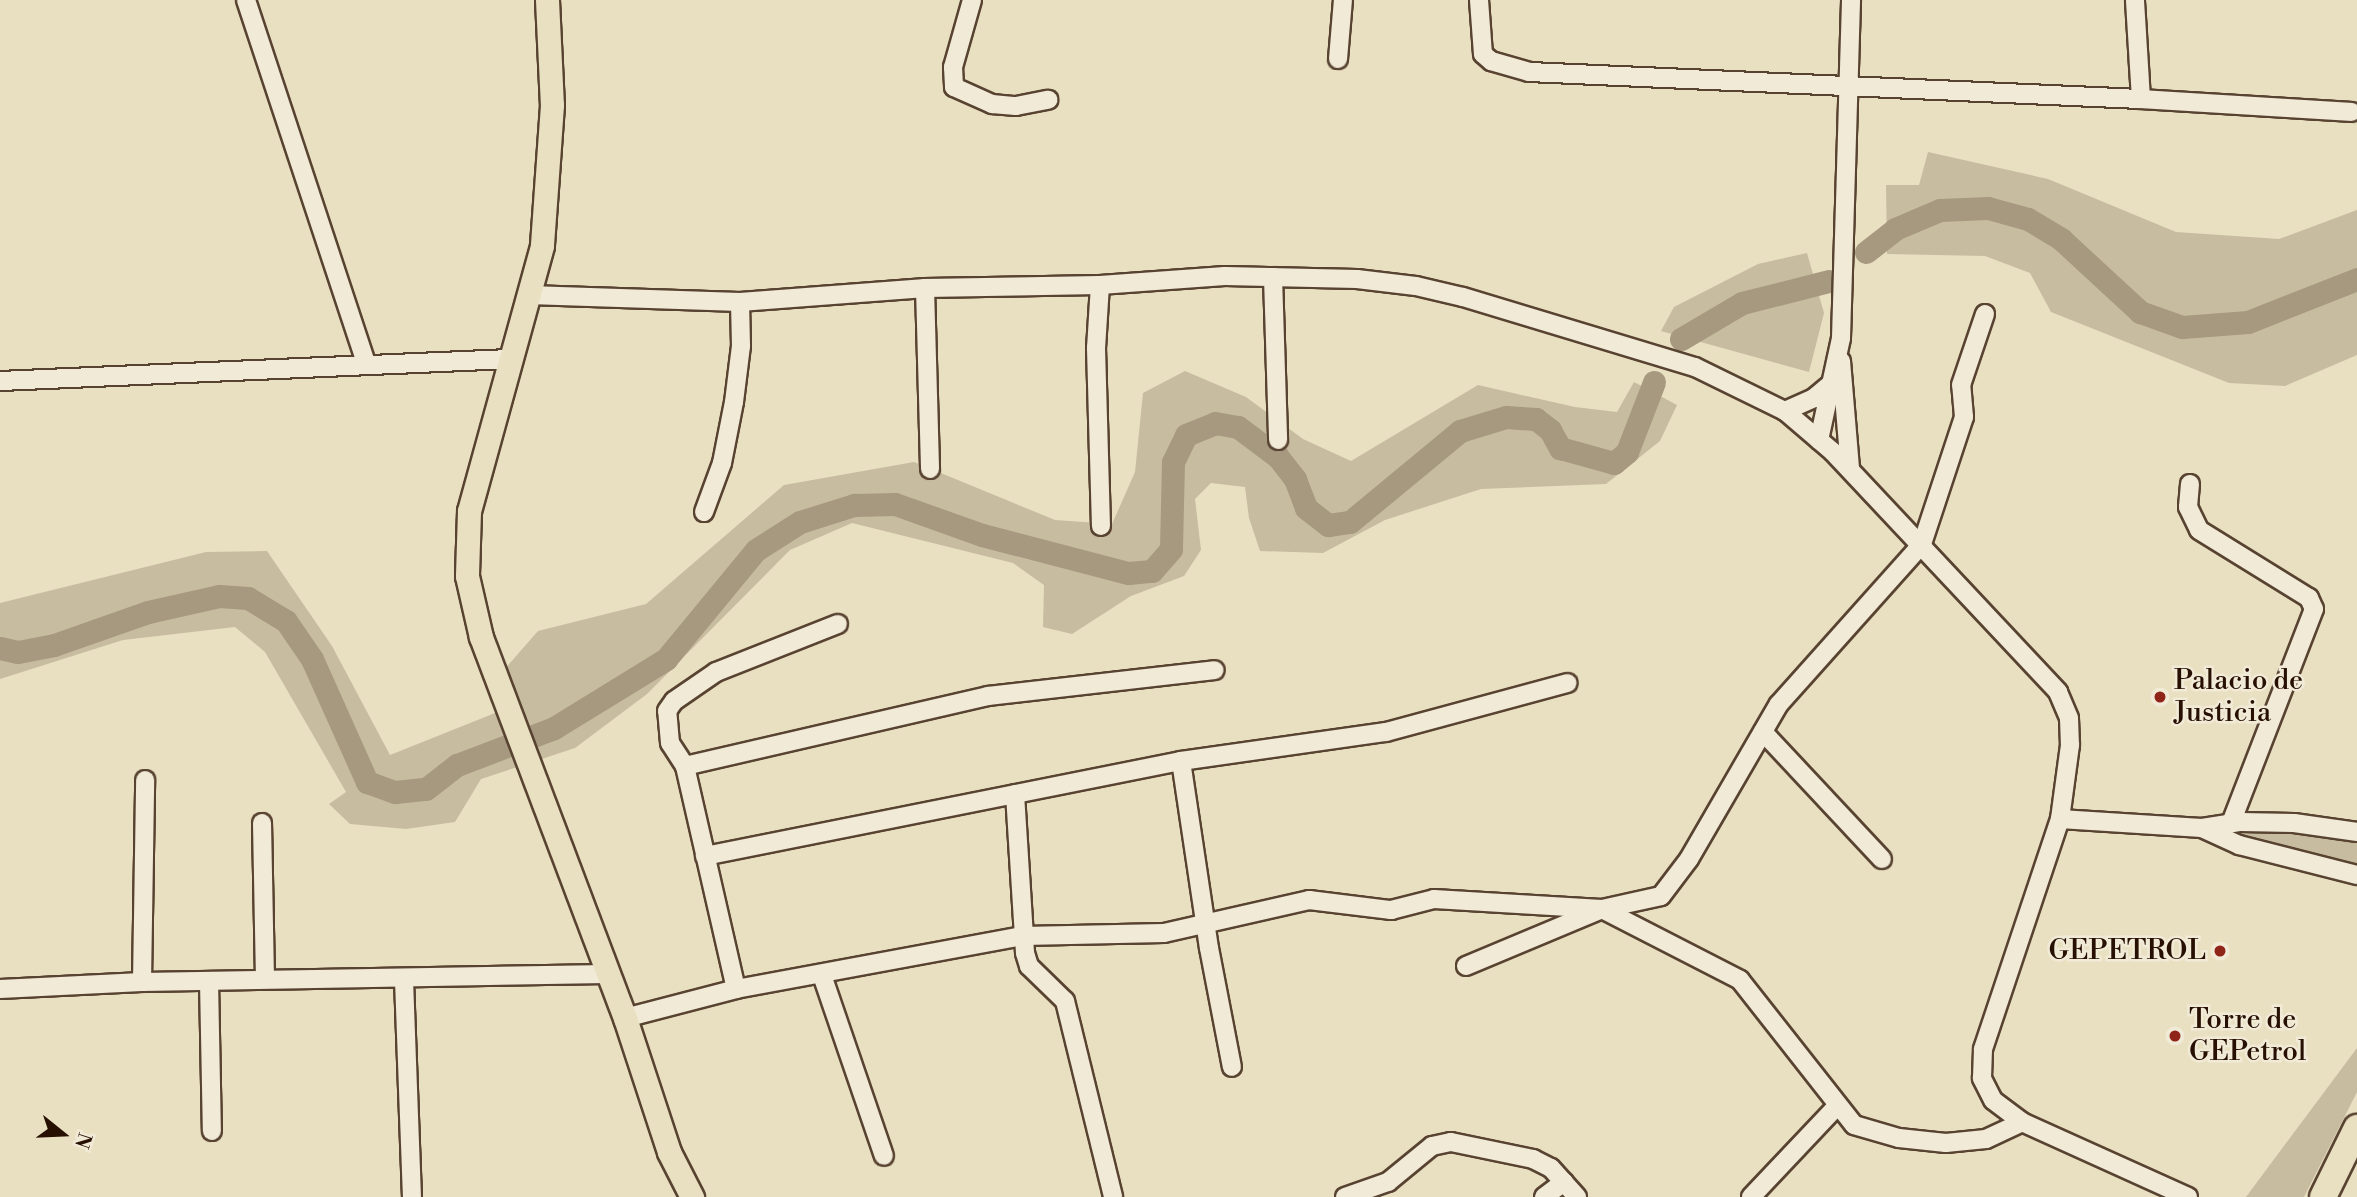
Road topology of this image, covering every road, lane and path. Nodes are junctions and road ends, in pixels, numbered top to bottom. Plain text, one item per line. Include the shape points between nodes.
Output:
1 (246, 0) edge
2 (547, 0) edge
3 (972, 0) edge
4 (1343, 0) edge
5 (1479, 0) edge
6 (1851, 0) edge
7 (2135, 0) edge
8 (1338, 59) dead end
9 (1848, 88) junction
10 (2141, 99) junction
11 (1048, 100) dead end
12 (2352, 112) dead end
13 (1273, 277) junction
14 (1100, 285) junction
15 (925, 288) junction
16 (530, 295) junction
17 (740, 302) junction
18 (1985, 314) dead end
19 (1839, 358) junction
20 (509, 359) junction
21 (366, 363) junction
22 (0, 381) edge
23 (1833, 382) junction
24 (1785, 411) junction
25 (1845, 412) junction
26 (1278, 440) dead end
27 (1819, 440) junction
28 (1833, 452) junction
29 (930, 469) dead end
30 (1851, 470) junction
31 (2190, 484) dead end
32 (704, 512) dead end
33 (1101, 526) dead end
34 (1922, 544) junction
35 (838, 624) dead end
36 (1215, 670) dead end
37 (1568, 683) dead end
38 (1763, 732) junction
39 (1181, 761) junction
40 (685, 766) junction
41 (145, 780) dead end
42 (1015, 794) junction
43 (2060, 819) junction
44 (262, 822) dead end
45 (2231, 823) junction
46 (2202, 828) junction
47 (2357, 832) edge
48 (705, 856) junction
49 (1882, 859) dead end
50 (2357, 875) edge
51 (1602, 909) junction
52 (1205, 926) junction
53 (1023, 936) junction
54 (1466, 966) dead end
55 (607, 974) junction
56 (822, 975) junction
57 (265, 979) junction
58 (404, 980) junction
59 (209, 981) junction
60 (142, 982) junction
61 (0, 989) edge
62 (736, 989) junction
63 (625, 1018) junction
64 (1232, 1067) dead end
65 (1836, 1107) junction
66 (2022, 1122) junction
67 (2357, 1128) edge
68 (212, 1131) dead end
69 (884, 1156) dead end
70 (1563, 1182) junction
71 (412, 1197) edge
72 (692, 1197) edge
73 (1113, 1197) edge
74 (1345, 1197) edge
75 (1544, 1197) edge
76 (1577, 1197) edge
77 (1751, 1197) edge
78 (2188, 1197) edge
79 (2323, 1197) edge

1 - 21 street
2 - 16 main road via 552,104 548,194
3 - 11 street via 953,67 954,88 992,104 1016,106
4 - 8 street
5 - 9 street via 1483,54 1491,61 1528,72 1562,70
6 - 9 street
7 - 10 street
9 - 10 street
9 - 19 street
10 - 12 street
13 - 14 street
13 - 24 street via 1387,282 1463,297 1695,367
13 - 26 street
14 - 15 street
14 - 33 street via 1096,348
15 - 17 street
15 - 29 street
16 - 17 street
16 - 20 main road
17 - 32 street via 741,346 734,402 722,463
18 - 34 street via 1961,384 1964,417
19 - 23 street
19 - 25 street
20 - 21 street
20 - 55 main road via 469,511 467,565 481,637
21 - 22 street
23 - 24 street via 1814,398
23 - 27 street
24 - 27 street
25 - 28 street
25 - 30 street
27 - 28 street
28 - 30 street
30 - 34 street
31 - 45 street via 2188,507 2199,530 2309,598 2314,609
34 - 38 street via 1779,704
34 - 43 street via 2065,702 2070,769
35 - 40 street via 716,672 674,701 666,724 670,743
36 - 40 street via 988,696
37 - 39 street via 1386,732
38 - 49 street
38 - 51 street via 1672,885 1651,900
39 - 42 street
39 - 52 street
40 - 48 street
41 - 60 street
42 - 48 street
42 - 53 street
43 - 46 street
43 - 66 street via 1981,1064 1993,1100
44 - 57 street
45 - 46 street
45 - 47 street via 2294,823
46 - 50 street via 2250,848
48 - 62 street
51 - 52 street via 1434,899 1391,910 1323,899
51 - 54 street
51 - 65 street via 1740,980
52 - 53 street via 1142,935
52 - 64 street
53 - 56 street
53 - 73 street via 1029,966 1065,1001
55 - 58 street
55 - 63 main road
56 - 62 street
56 - 69 street
57 - 58 street
57 - 59 street
58 - 71 street
59 - 60 street
59 - 68 street
60 - 61 street
62 - 63 street
63 - 72 main road via 669,1152
65 - 66 street via 1854,1125 1873,1133 1946,1143 1986,1139
65 - 77 street
66 - 78 street
67 - 79 highway
70 - 74 street via 1551,1168 1533,1159 1451,1142 1432,1146 1388,1182
70 - 75 street
70 - 76 street

